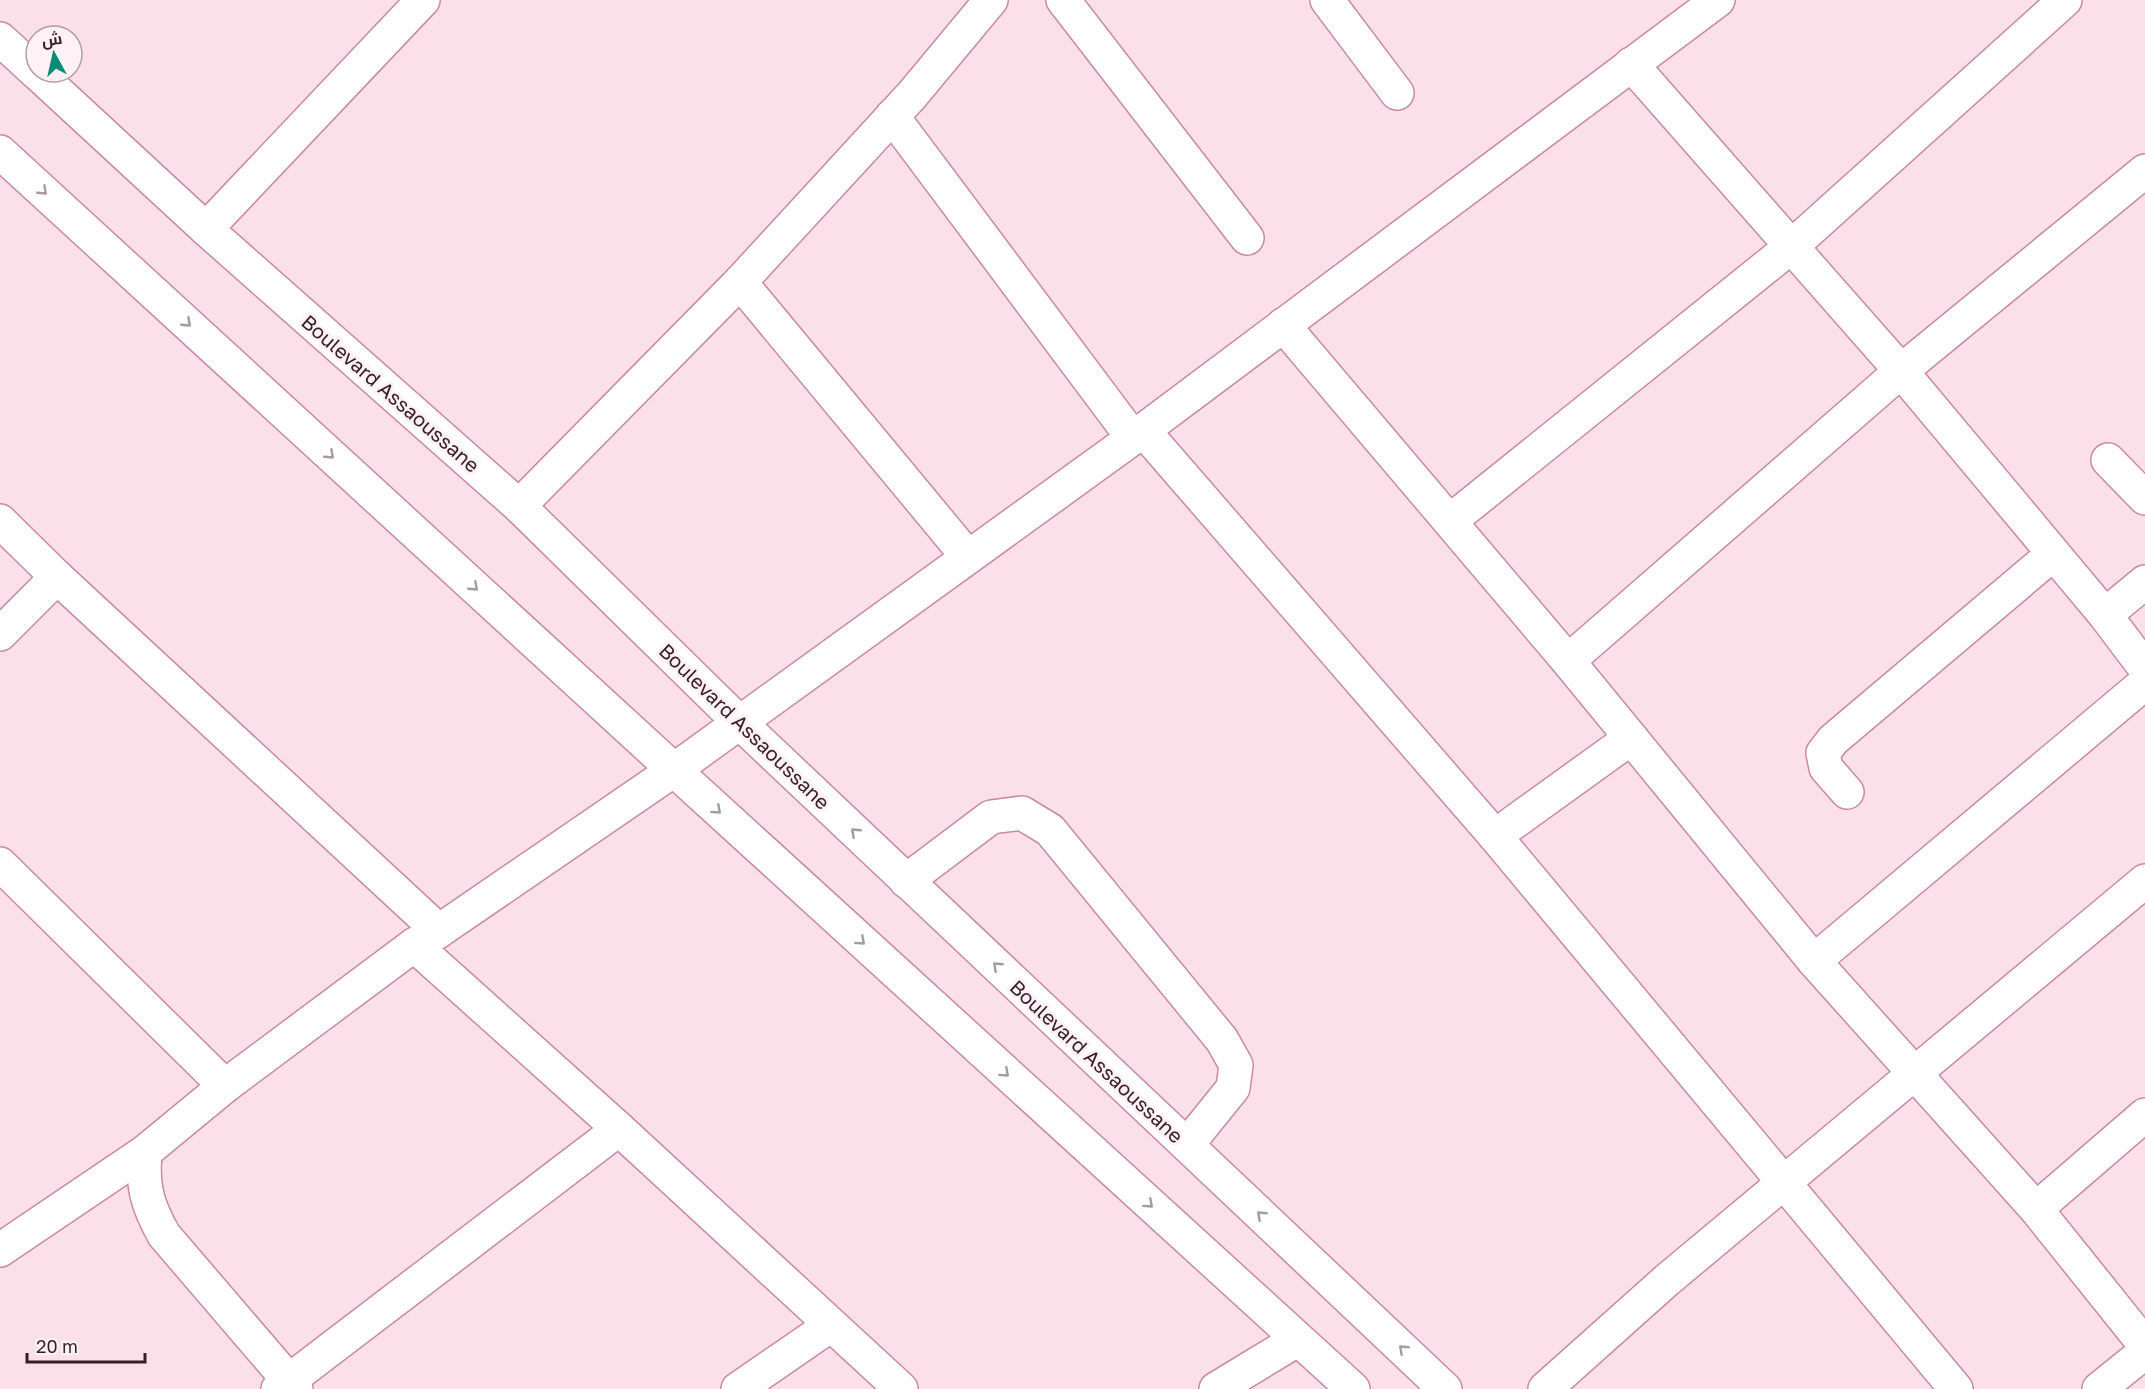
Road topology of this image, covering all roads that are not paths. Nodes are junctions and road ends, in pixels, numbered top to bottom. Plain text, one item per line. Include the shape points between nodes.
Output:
1 (423, 0) edge
2 (990, 0) edge
3 (1064, 0) edge
4 (1327, 0) edge
5 (1718, 0) edge
6 (2065, 0) edge
7 (0, 39) edge
8 (24, 61) edge
9 (1631, 64) junction
10 (49, 84) edge
11 (1397, 93) dead end
12 (892, 116) junction
13 (0, 152) edge
14 (2145, 171) edge
15 (206, 230) junction
16 (1247, 238) dead end
17 (1792, 246) junction
18 (740, 282) junction
19 (1283, 324) junction
20 (1901, 371) junction
21 (1138, 434) junction
22 (2108, 459) dead end
23 (2145, 498) edge
24 (519, 506) junction
25 (0, 521) edge
26 (1450, 521) junction
27 (2054, 554) junction
28 (968, 557) junction
29 (57, 577) junction
30 (2145, 582) edge
31 (2105, 615) junction
32 (0, 634) edge
33 (1568, 661) junction
34 (2145, 668) edge
35 (2145, 683) edge
36 (739, 722) junction
37 (1631, 738) junction
38 (674, 770) junction
39 (1847, 792) dead end
40 (1495, 836) junction
41 (0, 864) edge
42 (906, 881) junction
43 (2145, 881) edge
44 (427, 938) junction
45 (1814, 961) junction
46 (1914, 1072) junction
47 (225, 1086) junction
48 (2145, 1115) edge
49 (619, 1129) junction
50 (1187, 1144) junction
51 (145, 1152) junction
52 (1783, 1183) junction
53 (2036, 1209) junction
54 (0, 1250) edge
55 (831, 1325) junction
56 (1297, 1340) junction
57 (2145, 1345) edge
58 (2145, 1352) edge
59 (287, 1386) edge
60 (738, 1389) edge
61 (901, 1389) edge
62 (1216, 1389) edge
63 (1353, 1389) edge
64 (1446, 1389) edge
65 (1545, 1389) edge
66 (1956, 1389) edge
67 (2099, 1389) edge

1 - 15 street
2 - 12 street
3 - 16 street
4 - 11 street
5 - 9 street
6 - 17 street
7 - 8 street, Boulevard Assaoussane
9 - 17 street
9 - 19 street
10 - 15 street, Boulevard Assaoussane
12 - 18 street
12 - 21 street
13 -> 38 street
14 - 20 street
15 - 24 street, Boulevard Assaoussane
17 - 20 street
17 - 26 street
18 - 24 street
18 - 28 street
19 - 21 street
19 - 26 street
20 - 27 street
20 - 33 street
21 - 28 street
21 - 40 street
22 - 23 street
24 - 36 street, Boulevard Assaoussane
25 - 29 street
26 - 33 street
27 - 31 street
27 - 39 street via 1833,740 1823,753 1826,768
28 - 36 street
29 - 32 street
29 - 44 street
30 - 31 street
31 - 34 street
33 - 37 street
35 - 45 street
36 - 38 street
42 -> 36 street, Boulevard Assaoussane
37 - 40 street
37 - 45 street
38 - 44 street
38 -> 56 street
40 - 52 street
41 - 47 street
50 -> 42 street, Boulevard Assaoussane
42 - 50 street via 991,817 1022,813 1050,830 1222,1040 1236,1065 1233,1088
43 - 46 street
44 - 47 street
44 - 49 street
45 - 46 street
46 - 52 street
46 - 53 street
47 - 51 street
48 - 53 street
49 - 55 street
49 - 59 street
64 -> 50 street, Boulevard Assaoussane
51 - 54 street
51 - 59 street via 146,1196 164,1235
52 - 65 street
52 - 66 street
53 - 57 street
55 - 60 street
55 - 61 street
56 - 62 street
56 - 63 street
58 - 67 street

